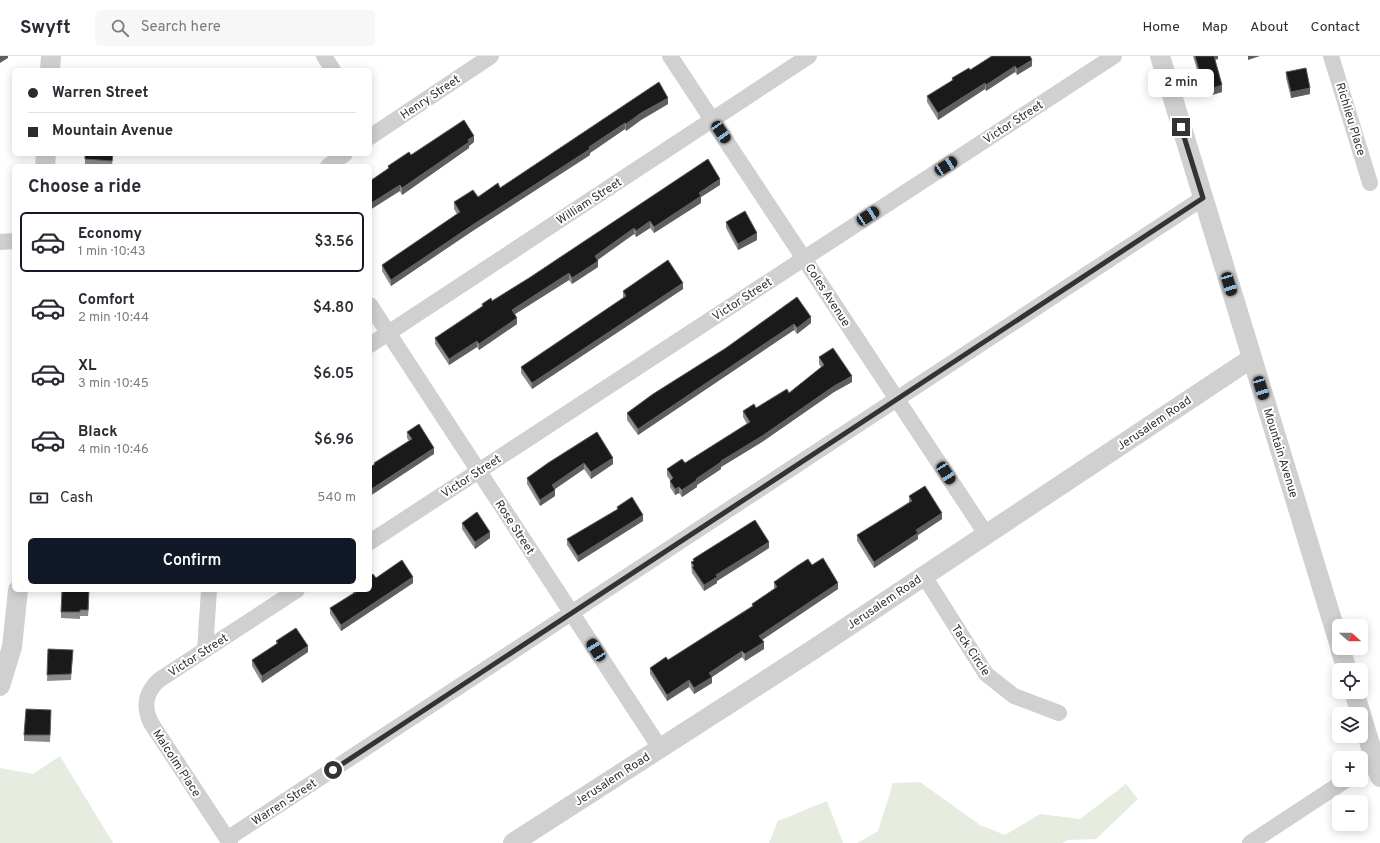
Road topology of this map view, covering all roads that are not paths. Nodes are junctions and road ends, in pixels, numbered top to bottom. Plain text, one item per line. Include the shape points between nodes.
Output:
1 (51, 56) edge
2 (324, 56) edge
3 (491, 56) edge
4 (670, 56) edge
5 (809, 56) edge
6 (1114, 56) edge
7 (1160, 56) edge
8 (1331, 56) edge
9 (50, 68) edge
10 (332, 68) edge
11 (712, 120) junction
12 (372, 134) edge
13 (342, 156) edge
14 (331, 164) edge
15 (1370, 183) dead end
16 (1203, 198) junction
17 (0, 242) edge
18 (12, 242) edge
19 (804, 258) junction
20 (372, 308) edge
21 (388, 333) junction
22 (372, 344) edge
23 (1252, 358) junction
24 (897, 399) junction
25 (479, 471) junction
26 (986, 534) junction
27 (372, 541) edge
28 (924, 576) junction
29 (18, 592) edge
30 (209, 592) edge
31 (294, 592) edge
32 (572, 613) junction
33 (1332, 620) edge
34 (205, 650) junction
35 (159, 680) joint
36 (0, 686) edge
37 (1059, 713) dead end
38 (1367, 743) edge
39 (660, 748) junction
40 (1372, 770) edge
41 (1335, 787) edge
42 (229, 841) edge
43 (513, 843) edge
44 (1250, 843) edge

1 - 9 street
2 - 10 street
3 - 12 street, Henry Street
4 - 11 street, Coles Avenue
5 - 11 street, William Street
6 - 19 street, Victor Street
7 - 16 street, Mountain Avenue
8 - 15 street, Richlieu Place
11 - 19 street, Coles Avenue
11 - 21 street, William Street
13 - 14 street
16 - 23 street, Mountain Avenue
16 - 24 street, Warren Street
17 - 18 street
19 - 24 street, Coles Avenue
19 - 25 street, Victor Street
20 - 21 street, Rose Street
21 - 22 street, William Street
21 - 25 street, Rose Street
23 - 26 street, Jerusalem Road
23 - 33 street, Mountain Avenue
24 - 26 street, Coles Avenue
24 - 32 street, Warren Street
25 - 27 street, Victor Street
25 - 32 street, Rose Street
26 - 28 street, Jerusalem Road
28 - 37 street, Tack Circle via 986,674 1014,696
28 - 39 street, Jerusalem Road
29 - 36 street via 12,647
30 - 34 street
31 - 34 street, Victor Street
32 - 39 street, Rose Street
32 - 42 street, Warren Street
34 - 35 street, Victor Street
35 - 42 street, Malcolm Place via 147,694 146,713
38 - 40 street
39 - 43 street, Jerusalem Road
41 - 44 street

